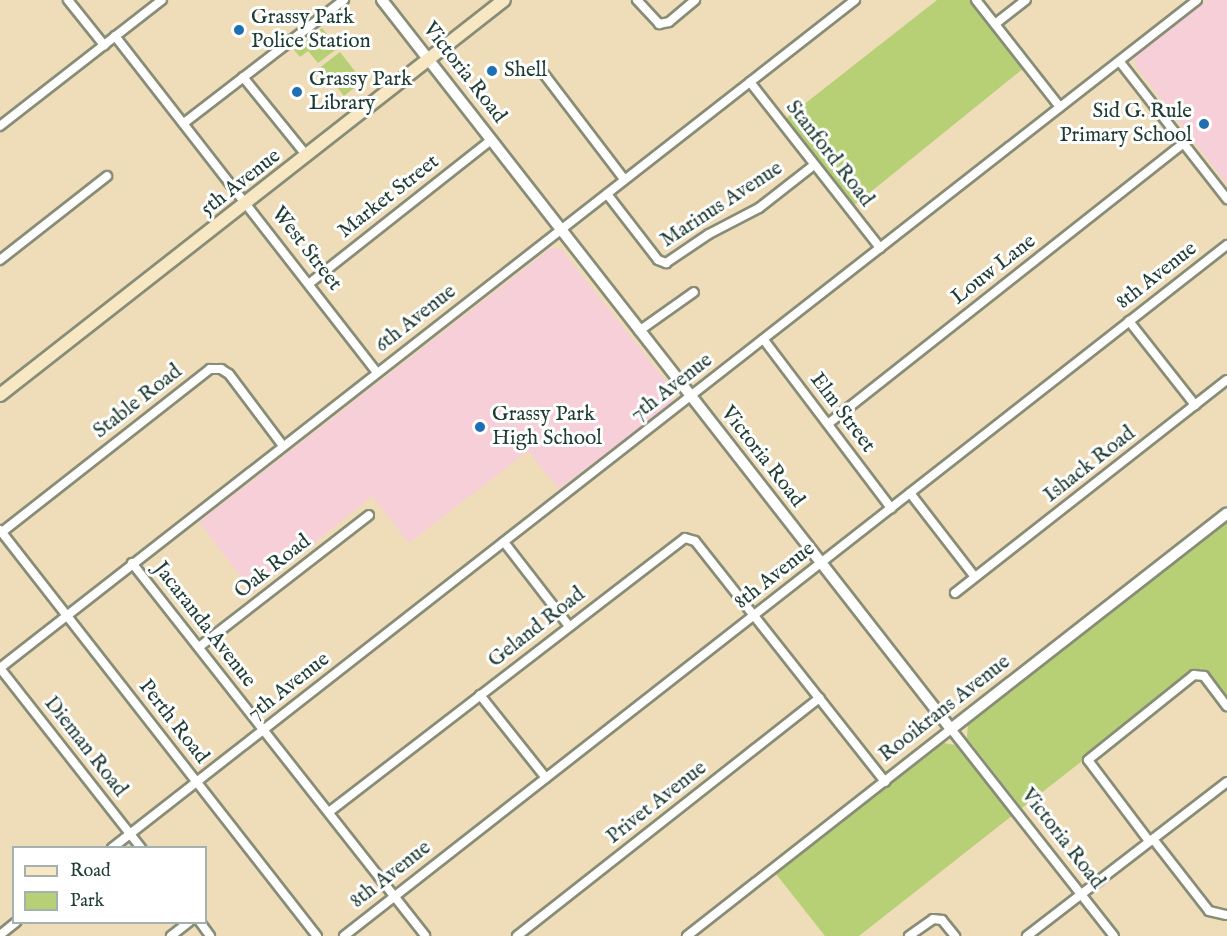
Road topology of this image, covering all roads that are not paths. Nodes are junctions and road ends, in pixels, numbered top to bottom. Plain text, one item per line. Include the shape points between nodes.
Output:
1 (68, 0) edge
2 (162, 0) edge
3 (344, 0) edge
4 (382, 0) edge
5 (504, 0) edge
6 (638, 0) edge
7 (695, 0) edge
8 (855, 0) edge
9 (976, 0) edge
10 (1026, 0) edge
11 (1197, 0) edge
12 (995, 24) junction
13 (115, 36) junction
14 (104, 45) junction
15 (429, 61) junction
16 (1120, 62) junction
17 (544, 74) dead end
18 (243, 77) junction
19 (750, 82) junction
20 (1060, 107) junction
21 (184, 123) junction
22 (0, 126) edge
23 (491, 140) junction
24 (1183, 144) junction
25 (307, 156) junction
26 (814, 165) junction
27 (108, 176) dead end
28 (624, 179) junction
29 (607, 194) junction
30 (1227, 199) edge
31 (247, 204) junction
32 (561, 230) junction
33 (1227, 245) edge
34 (880, 248) junction
35 (0, 260) edge
36 (310, 283) junction
37 (694, 292) dead end
38 (1129, 321) junction
39 (639, 331) junction
40 (764, 340) junction
41 (377, 372) junction
42 (1227, 380) edge
43 (0, 395) edge
44 (690, 396) junction
45 (1195, 405) junction
46 (828, 424) junction
47 (283, 446) junction
48 (910, 493) junction
49 (891, 508) junction
50 (1227, 513) edge
51 (369, 515) dead end
52 (1, 531) edge
53 (504, 542) junction
54 (132, 563) junction
55 (821, 563) junction
56 (975, 577) junction
57 (955, 593) dead end
58 (66, 615) junction
59 (754, 615) junction
60 (569, 626) junction
61 (199, 647) junction
62 (0, 668) edge
63 (480, 695) junction
64 (819, 698) junction
65 (1227, 706) edge
66 (264, 729) junction
67 (951, 729) junction
68 (546, 778) junction
69 (196, 782) junction
70 (885, 782) junction
71 (1227, 782) edge
72 (329, 812) junction
73 (130, 834) junction
74 (1151, 840) junction
75 (115, 846) edge
76 (139, 846) edge
77 (1081, 894) junction
78 (394, 896) junction
79 (1227, 915) edge
80 (14, 924) edge
81 (186, 924) edge
82 (0, 935) edge
83 (171, 936) edge
84 (317, 936) edge
85 (344, 936) edge
86 (425, 936) edge
87 (517, 936) edge
88 (687, 936) edge
89 (909, 936) edge
90 (955, 936) edge
91 (1027, 936) edge
92 (1114, 936) edge

1 - 14 street
2 - 13 street
3 - 18 street
4 - 15 street, Victoria Road
5 - 15 main road, 5th Avenue
6 - 7 street via 659,24 669,22
8 - 19 street, 6th Avenue
9 - 12 street
10 - 12 street
11 - 16 street, 7th Avenue
12 - 20 street
13 - 14 street
13 - 21 street, West Street
14 - 22 street
15 - 23 street, Victoria Road
15 - 25 main road, 5th Avenue
16 - 20 street, 7th Avenue
16 - 24 street
17 - 28 street
18 - 21 street
18 - 25 street
19 - 26 street, Stanford Road
19 - 28 street, 6th Avenue
20 - 34 street, 7th Avenue
21 - 31 street, West Street
23 - 32 street, Victoria Road
23 - 36 street, Market Street
24 - 30 street
24 - 46 street, Louw Lane
25 - 31 main road, 5th Avenue
26 - 29 street, Marinus Avenue via 759,208 709,234 666,263 658,260
26 - 34 street, Stanford Road
27 - 35 street
28 - 29 street, 6th Avenue
29 - 32 street, 6th Avenue
31 - 36 street, West Street
31 - 43 main road, 5th Avenue
32 - 39 street, Victoria Road
32 - 41 street, 6th Avenue
33 - 38 street, 8th Avenue
34 - 40 street, 7th Avenue
36 - 41 street, West Street
37 - 39 street
38 - 45 street
38 - 48 street, 8th Avenue
39 - 44 street, Victoria Road
40 - 44 street, 7th Avenue
40 - 46 street, Elm Street
41 - 47 street, 6th Avenue
42 - 45 street, Ishack Road
44 - 53 street, 7th Avenue
44 - 55 street, Victoria Road
45 - 56 street, Ishack Road
46 - 49 street, Elm Street
47 - 52 street, Stable Road via 229,375 221,369 210,369
47 - 54 street, 6th Avenue
48 - 49 street, 8th Avenue
48 - 56 street
49 - 55 street, 8th Avenue
50 - 67 street, Rooikrans Avenue
51 - 61 street, Oak Road
52 - 58 street, Perth Road
53 - 60 street
53 - 66 street, 7th Avenue
54 - 58 street, 6th Avenue
54 - 61 street, Jacaranda Avenue
55 - 59 street, 8th Avenue
55 - 67 street, Victoria Road
56 - 57 street, Ishack Road
58 - 62 street, 6th Avenue
58 - 69 street, Perth Road
59 - 60 street, Geland Road via 695,541 685,538
59 - 64 street
59 - 68 street, 8th Avenue
60 - 63 street, Geland Road
61 - 66 street, Jacaranda Avenue
62 - 73 street, Dieman Road
63 - 68 street
63 - 72 street, Geland Road
64 - 70 street
64 - 87 street, Privet Avenue
65 - 74 street via 1204,676 1194,675 1089,760
66 - 69 street, 7th Avenue
66 - 72 street, Jacaranda Avenue
67 - 70 street, Rooikrans Avenue
67 - 77 street, Victoria Road
68 - 78 street, 8th Avenue
69 - 73 street, 7th Avenue
69 - 84 street, Perth Road
70 - 88 street, Rooikrans Avenue
71 - 74 street
72 - 78 street, Jacaranda Avenue
73 - 75 street, 7th Avenue
73 - 76 street, Dieman Road
74 - 77 street
74 - 79 street via 1209,911
77 - 91 street
77 - 92 street, Victoria Road
78 - 85 street, 8th Avenue
78 - 86 street, Jacaranda Avenue
80 - 82 street
81 - 83 street
89 - 90 street via 933,919 942,920

